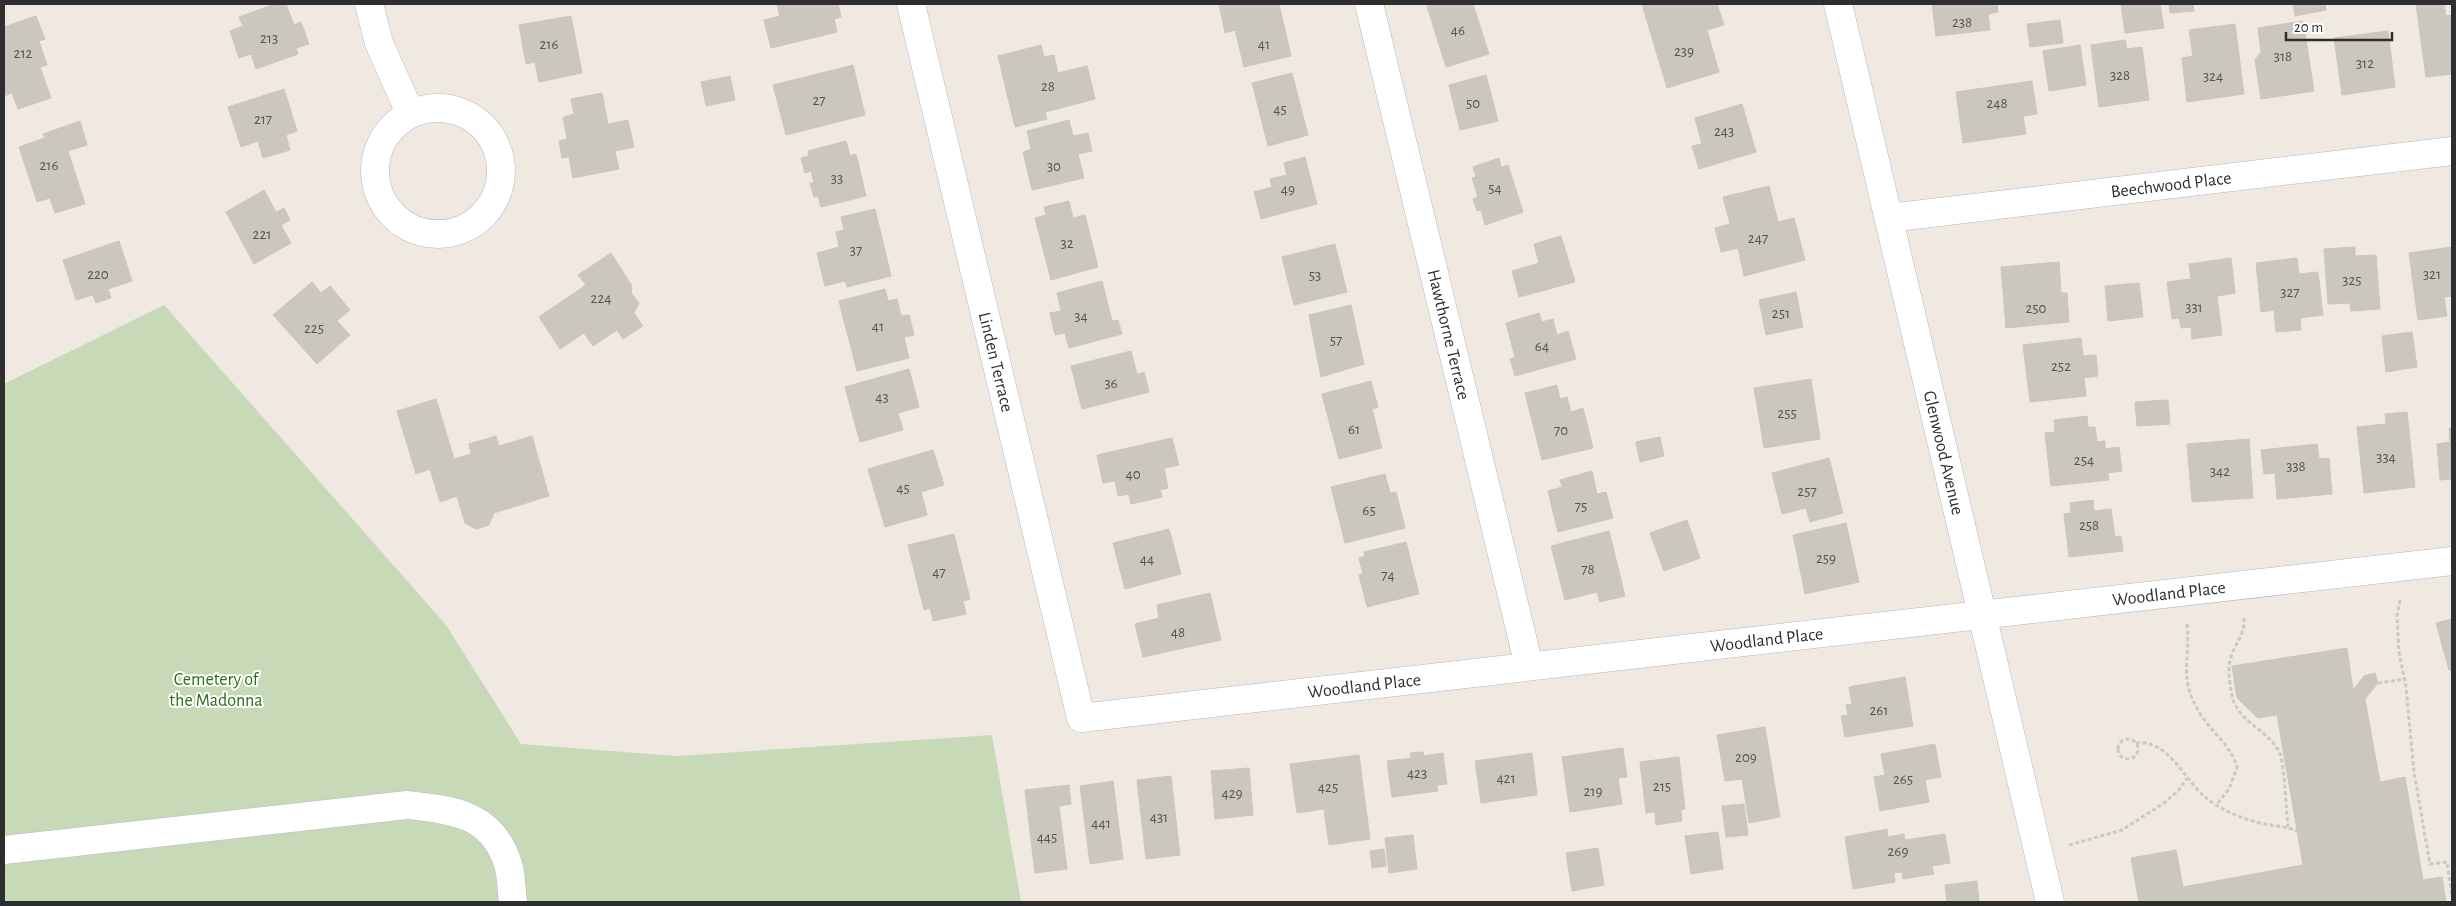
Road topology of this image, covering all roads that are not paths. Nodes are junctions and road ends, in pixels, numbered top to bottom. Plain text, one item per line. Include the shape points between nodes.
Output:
1 (369, 4) edge
2 (911, 4) edge
3 (1369, 4) edge
4 (1838, 4) edge
5 (410, 114) junction
6 (2452, 151) edge
7 (1889, 218) junction
8 (2452, 561) edge
9 (1983, 615) junction
10 (1529, 666) junction
11 (1081, 718) joint
12 (4, 850) edge
13 (513, 902) edge
14 (2050, 902) edge

1 - 5 street via 379,43
2 - 11 street, Linden Terrace
3 - 10 street, Hawthorne Terrace
4 - 7 street, Glenwood Avenue
5 - 5 street via 393,125 381,141 375,160 374,180 380,199 407,227 426,234 446,234 465,228 484,215 496,197 500,182 499,153 490,133 474,118 453,109 432,107
6 - 7 street, Beechwood Place
7 - 9 street, Glenwood Avenue
8 - 9 street, Woodland Place
9 - 10 street, Woodland Place
9 - 14 street, Glenwood Avenue
10 - 11 street, Woodland Place
12 - 13 street via 416,806 450,810 474,818 494,836 508,864

